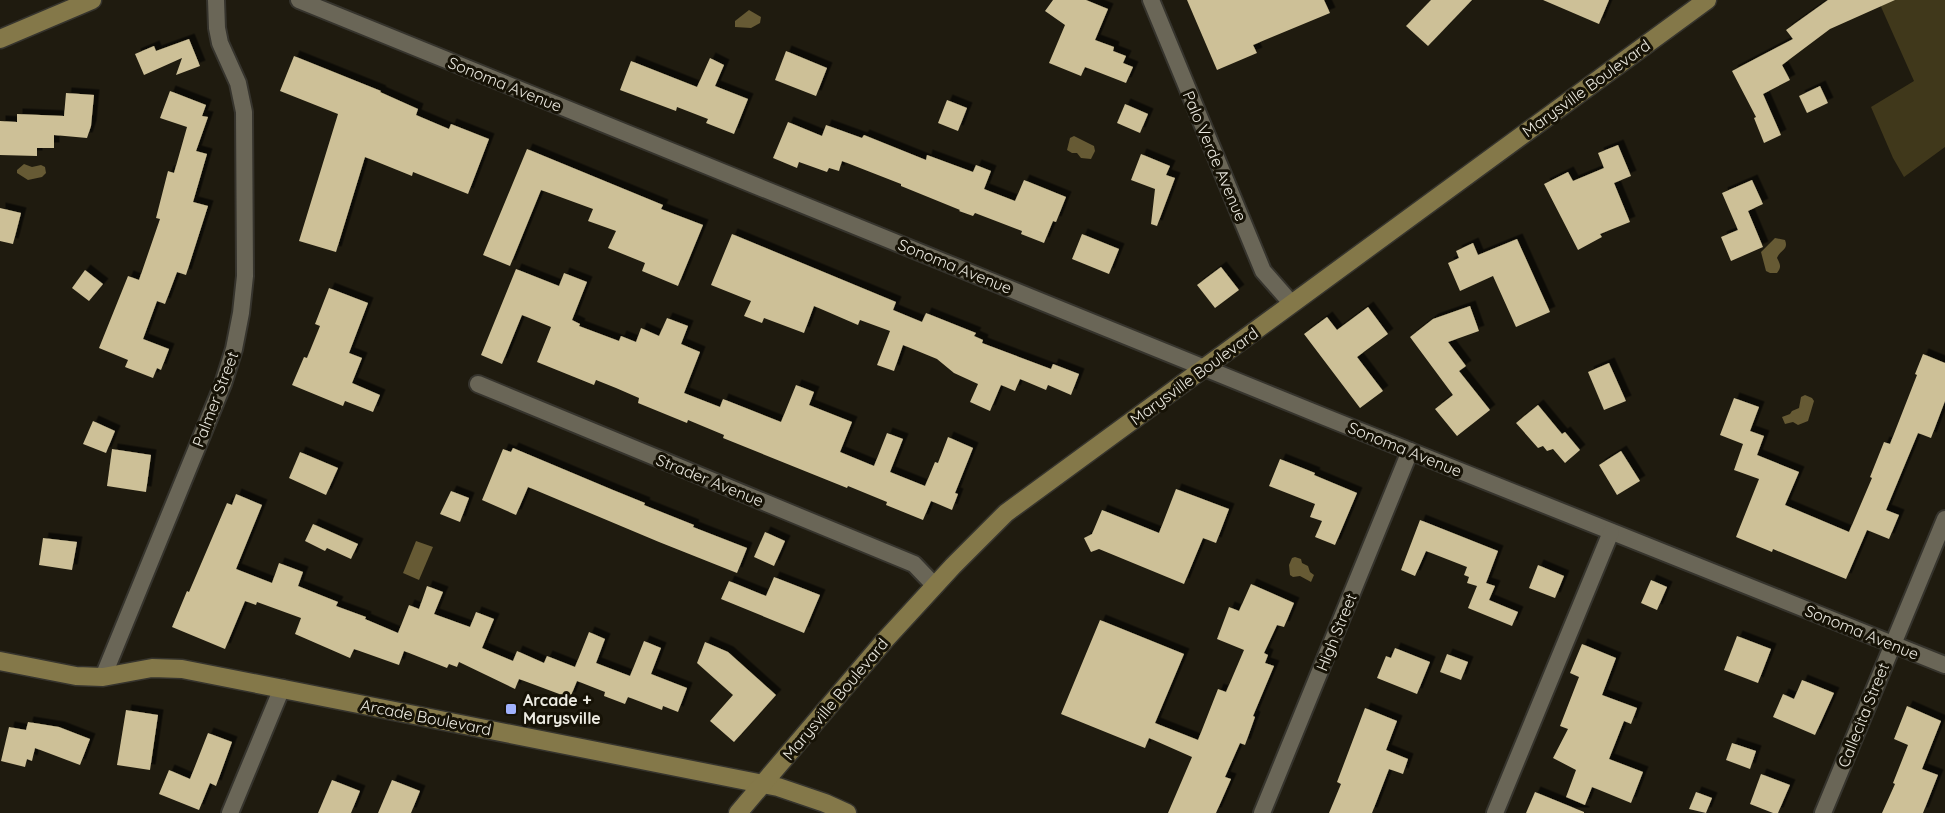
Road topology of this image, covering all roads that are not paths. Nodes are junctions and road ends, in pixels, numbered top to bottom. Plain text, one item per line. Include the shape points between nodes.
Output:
1 (92, 0) edge
2 (216, 0) edge
3 (299, 0) edge
4 (1151, 0) edge
5 (1707, 0) edge
6 (0, 39) edge
7 (1292, 304) junction
8 (1205, 367) junction
9 (478, 384) dead end
10 (1410, 451) junction
11 (1945, 519) edge
12 (1611, 532) junction
13 (935, 586) junction
14 (1892, 644) junction
15 (0, 662) edge
16 (1945, 665) edge
17 (103, 676) junction
18 (282, 688) junction
19 (764, 785) junction
20 (230, 813) edge
21 (738, 813) edge
22 (847, 813) edge
23 (1262, 813) edge
24 (1495, 813) edge
25 (1823, 813) edge

1 - 6 main road
2 - 17 street, Palmer Street via 220,43 238,83 244,112 245,276 241,313 223,384
3 - 8 street, Sonoma Avenue
4 - 7 street, Palo Verde Avenue via 1263,271
5 - 7 main road, Marysville Boulevard
7 - 8 main road, Marysville Boulevard
8 - 10 street, Sonoma Avenue
8 - 13 main road, Marysville Boulevard via 1006,513
9 - 13 street, Strader Avenue via 914,564
10 - 12 street, Sonoma Avenue
10 - 23 street, High Street
11 - 14 street, Callecita Street
12 - 14 street, Sonoma Avenue
12 - 24 street
13 - 19 main road, Marysville Boulevard via 885,639
14 - 16 street, Sonoma Avenue
14 - 25 street, Callecita Street
15 - 17 main road, Arcade Boulevard via 76,676
17 - 18 main road, Arcade Boulevard via 152,668 182,669
18 - 19 main road, Arcade Boulevard
18 - 20 street
19 - 21 main road, Marysville Boulevard
19 - 22 main road, Arcade Boulevard

